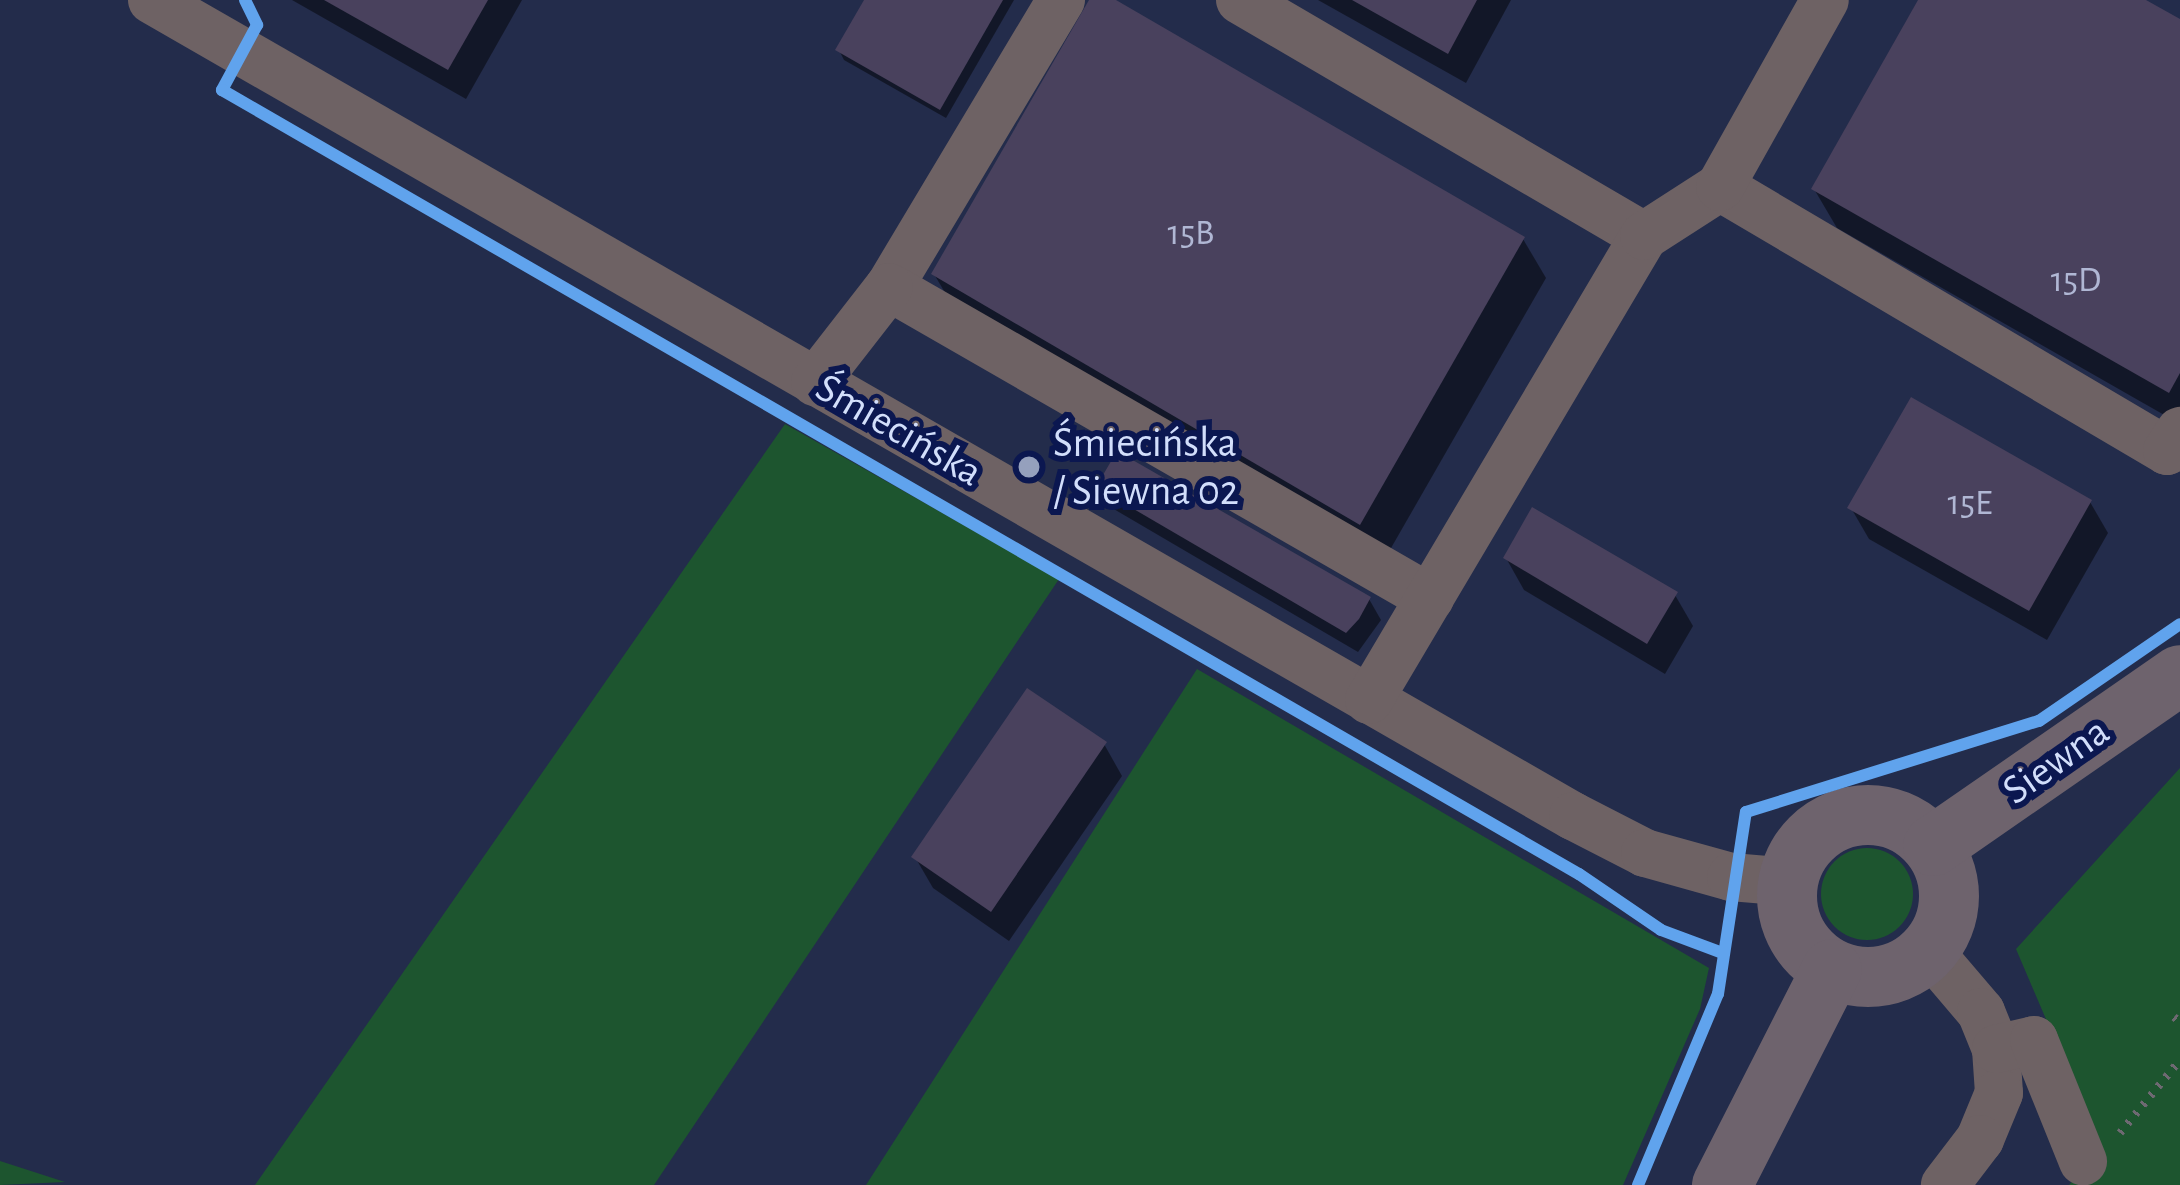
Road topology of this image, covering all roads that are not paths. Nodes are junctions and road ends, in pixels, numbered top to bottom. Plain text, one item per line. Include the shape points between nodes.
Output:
1 (152, 0) edge
2 (1061, 0) edge
3 (1240, 0) edge
4 (1825, 0) edge
5 (1720, 187) junction
6 (1644, 236) junction
7 (889, 286) junction
8 (815, 382) junction
9 (2176, 452) edge
10 (1430, 598) junction
11 (2180, 676) edge
12 (1369, 700) junction
13 (1933, 846) junction
14 (1789, 882) junction
15 (1929, 951) junction
16 (1832, 969) junction
17 (1996, 1048) junction
18 (2083, 1161) dead end
19 (1722, 1185) edge
20 (1946, 1185) edge

1 - 8 street, Śmiecińska
2 - 7 street
3 - 6 street
4 - 5 street
5 - 6 street
5 - 9 street
6 - 10 street
7 - 8 street
7 - 10 street
8 - 12 street, Śmiecińska
10 - 12 street
11 - 13 main road, Siewna
12 - 14 street, Śmiecińska via 1645,853 1731,877
13 - 14 main road via 1896,819 1844,818 1809,840
13 - 15 main road via 1950,887 1942,932
14 - 16 main road via 1796,934
15 - 16 main road via 1884,977
15 - 17 street via 1981,1012
16 - 19 main road
17 - 18 street via 2034,1040
17 - 20 street via 1999,1094 1980,1139

